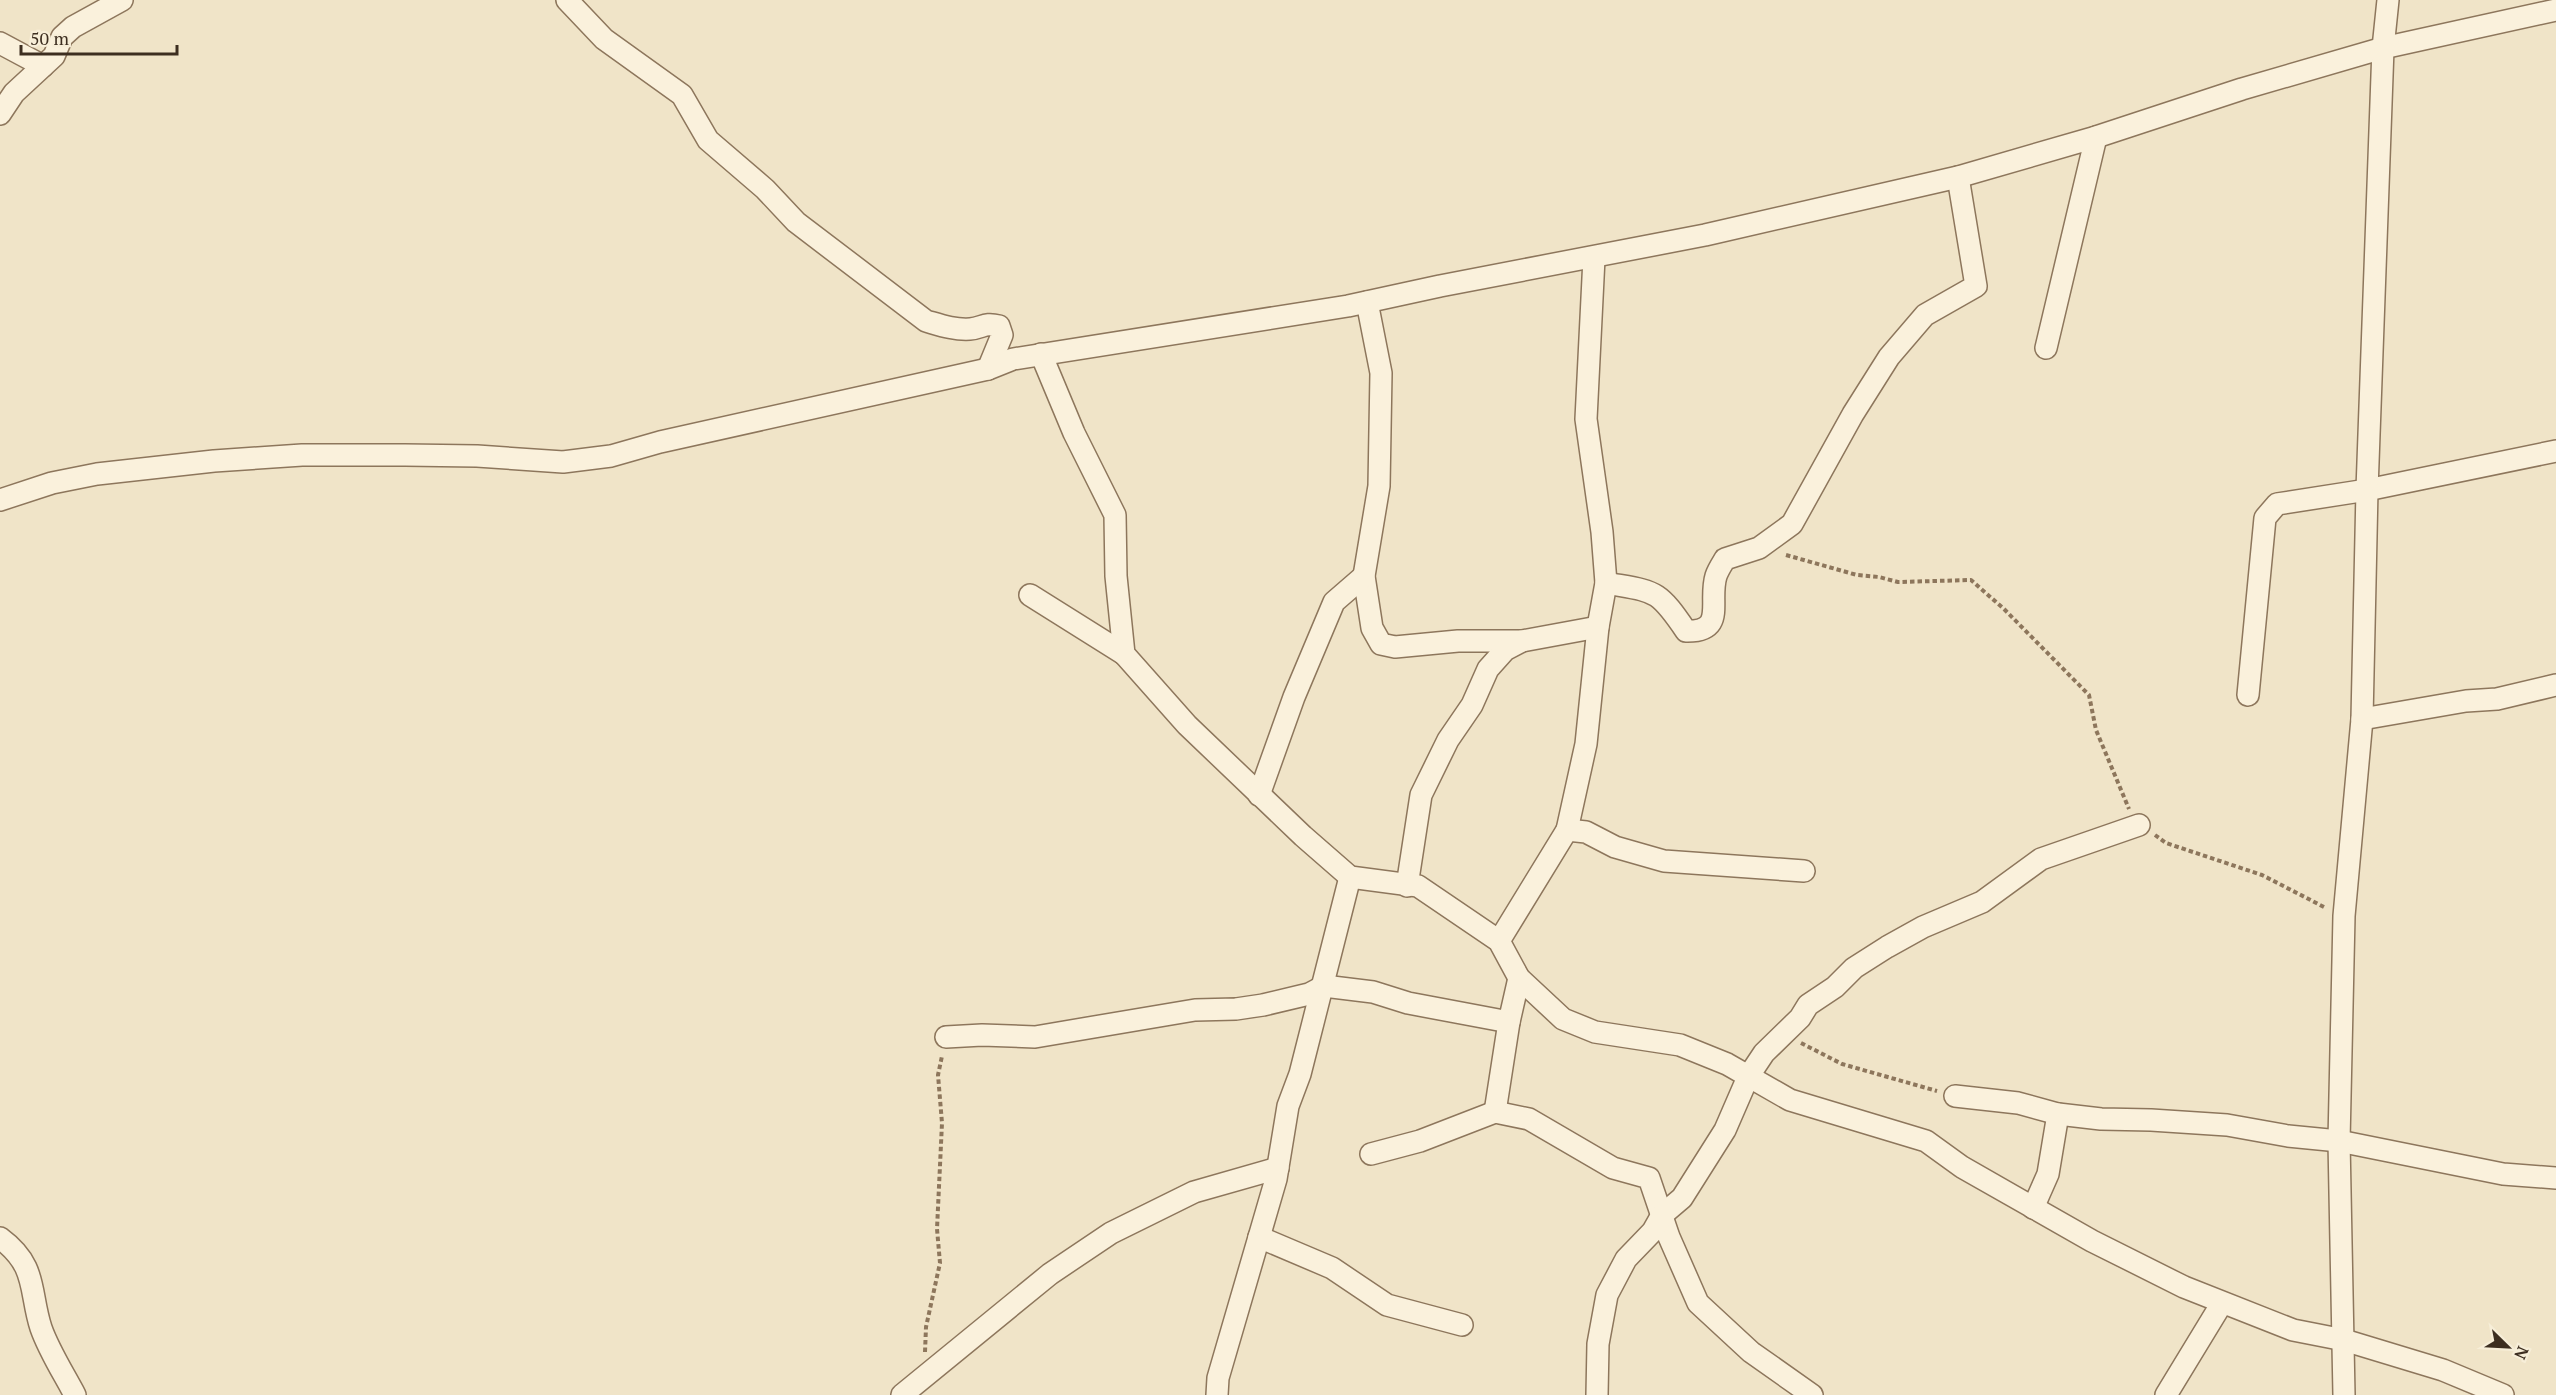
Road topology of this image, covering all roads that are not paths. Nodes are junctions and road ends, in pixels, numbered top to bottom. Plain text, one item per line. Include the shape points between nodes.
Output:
1 (122, 0) edge
2 (567, 0) edge
3 (2388, 0) edge
4 (2556, 9) edge
5 (0, 43) edge
6 (2383, 48) junction
7 (43, 66) junction
8 (0, 114) edge
9 (2096, 137) junction
10 (1958, 177) junction
11 (1594, 258) junction
12 (1367, 302) junction
13 (2046, 348) dead end
14 (1041, 354) junction
15 (988, 369) junction
16 (2556, 451) edge
17 (2367, 490) junction
18 (0, 500) edge
19 (1364, 576) junction
20 (1606, 583) junction
21 (1030, 595) dead end
22 (1598, 627) junction
23 (1522, 640) junction
24 (1124, 654) junction
25 (2556, 685) edge
26 (2248, 695) dead end
27 (2362, 719) junction
28 (1259, 795) junction
29 (2139, 825) road end
30 (1568, 830) junction
31 (1804, 871) dead end
32 (1350, 878) junction
33 (1407, 886) junction
34 (1499, 941) junction
35 (1519, 978) junction
36 (1324, 986) junction
37 (1509, 1022) junction
38 (946, 1037) road end
39 (1748, 1077) junction
40 (1956, 1096) road end
41 (1495, 1112) junction
42 (2058, 1114) junction
43 (2339, 1141) junction
44 (1371, 1154) dead end
45 (1278, 1168) junction
46 (2556, 1178) edge
47 (2033, 1208) junction
48 (1662, 1215) junction
49 (1259, 1237) junction
50 (0, 1238) edge
51 (2222, 1303) junction
52 (1462, 1325) dead end
53 (2344, 1340) junction
54 (75, 1395) edge
55 (902, 1395) edge
56 (1217, 1395) edge
57 (1597, 1395) edge
58 (1812, 1395) edge
59 (2166, 1395) edge
60 (2344, 1395) edge
61 (2503, 1395) edge

1 - 7 street via 73,27
2 - 15 street via 604,39 682,95 708,140 765,189 796,222 926,321 950,328 972,329 988,323 999,326 1002,334
3 - 6 street
4 - 6 street
5 - 7 street
6 - 9 street
6 - 17 street
7 - 8 street via 14,93
9 - 10 street
9 - 13 street
10 - 11 street
10 - 20 street via 1976,286 1925,315 1889,357 1792,524 1759,548 1725,559 1716,576 1708,627 1701,632 1686,631 1661,598 1650,591
11 - 12 street
11 - 20 street via 1586,419
12 - 14 street
12 - 19 street via 1381,373 1379,486
14 - 15 street
14 - 24 street via 1074,433 1115,515
15 - 18 street via 611,456 563,462 415,455 302,455 214,461 97,474
16 - 17 street
17 - 26 street via 2277,504 2265,518
17 - 27 street
19 - 23 street via 1372,628 1381,644 1395,647
19 - 28 street via 1334,602
20 - 22 street
21 - 24 street
22 - 23 street
22 - 30 street via 1586,744
23 - 33 street via 1505,650 1488,669 1421,795
24 - 28 street via 1187,725
25 - 27 street via 2497,699
27 - 43 street via 2344,916
28 - 32 street
29 - 39 street via 2041,859 1982,902 1887,946 1808,1005
30 - 31 street via 1586,832 1615,847 1664,861
30 - 34 street
32 - 33 street
32 - 36 street
33 - 34 street via 1418,886
34 - 35 street
35 - 37 street
35 - 39 street via 1563,1019 1595,1032 1680,1045
36 - 37 street via 1373,992 1408,1003
36 - 38 street via 1309,994 1263,1005 1195,1010 1035,1037
36 - 45 street via 1288,1106
37 - 41 street
39 - 47 street via 1790,1100 1926,1142
39 - 48 street via 1725,1130 1699,1174 1682,1198
40 - 42 street via 2018,1103
41 - 44 street via 1420,1141
41 - 48 street via 1529,1119 1613,1168 1649,1179
42 - 43 street via 2227,1125
42 - 47 street via 2048,1174
43 - 46 street via 2503,1174
43 - 53 street
45 - 49 street
45 - 55 street via 1194,1192 1111,1233 1050,1274
47 - 51 street
48 - 57 street via 1653,1231 1626,1259 1607,1295 1599,1344
48 - 58 street via 1698,1303 1751,1352
49 - 52 street via 1332,1268 1387,1305
49 - 56 street via 1218,1378
50 - 54 street via 26,1265 42,1329
51 - 53 street via 2293,1330
51 - 59 street
53 - 60 street
53 - 61 street via 2443,1370

